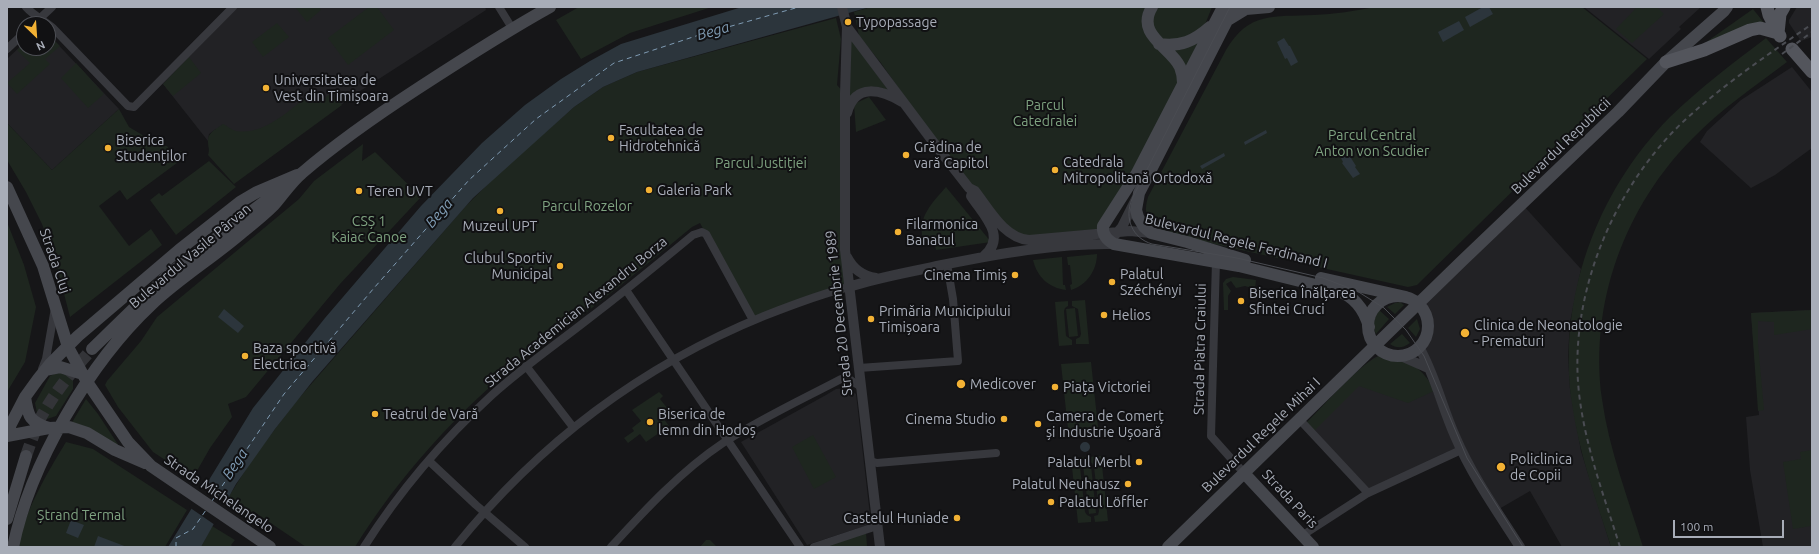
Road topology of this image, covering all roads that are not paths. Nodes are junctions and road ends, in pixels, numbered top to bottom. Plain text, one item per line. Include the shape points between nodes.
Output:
1 (26, 7) edge
2 (52, 7) edge
3 (233, 7) edge
4 (500, 7) edge
5 (550, 7) edge
6 (842, 7) edge
7 (1152, 7) edge
8 (1223, 7) edge
9 (1234, 7) edge
10 (1269, 7) edge
11 (1784, 7) edge
12 (1729, 8) edge
13 (1765, 10) edge
14 (33, 16) edge
15 (42, 16) edge
16 (1228, 20) junction
17 (1215, 22) junction
18 (847, 27) junction
19 (512, 28) junction
20 (56, 31) edge
21 (1781, 36) junction
22 (16, 41) edge
23 (1159, 44) junction
24 (7, 49) edge
25 (1792, 49) dead end
26 (1666, 62) junction
27 (1812, 72) edge
28 (1183, 83) junction
29 (903, 103) junction
30 (846, 121) junction
31 (300, 174) junction
32 (7, 187) edge
33 (969, 188) junction
34 (1139, 193) junction
35 (1108, 219) junction
36 (1118, 232) junction
37 (1151, 233) junction
38 (1089, 234) junction
39 (1109, 240) junction
40 (845, 246) junction
41 (983, 257) junction
42 (1216, 261) junction
43 (947, 264) junction
44 (884, 277) junction
45 (849, 287) junction
46 (626, 290) junction
47 (1406, 298) junction
48 (1418, 304) junction
49 (55, 308) junction
50 (753, 320) junction
51 (1368, 327) junction
52 (1376, 345) junction
53 (68, 347) junction
54 (1419, 347) junction
55 (92, 349) tunnel mouth
56 (1394, 356) junction
57 (673, 359) junction
58 (526, 366) junction
59 (859, 368) junction
60 (1428, 368) junction
61 (41, 374) junction
62 (85, 378) junction
63 (861, 388) junction
64 (26, 397) junction
65 (1299, 420) junction
66 (574, 427) junction
67 (54, 428) junction
68 (7, 435) edge
69 (728, 440) junction
70 (1461, 450) junction
71 (996, 453) dead end
72 (26, 456) tunnel mouth
73 (429, 461) junction
74 (872, 464) junction
75 (151, 466) junction
76 (1244, 473) junction
77 (1368, 493) junction
78 (486, 513) junction
79 (7, 519) edge
80 (877, 526) junction
81 (1303, 536) junction
82 (1518, 546) edge
83 (13, 547) edge
84 (270, 547) edge
85 (364, 547) edge
86 (455, 547) edge
87 (525, 547) edge
88 (611, 547) edge
89 (800, 547) edge
90 (814, 547) edge
91 (880, 547) edge
92 (1168, 547) edge
93 (1313, 547) edge

1 - 14 street
2 - 15 street
3 - 20 street via 134,107 128,106
4 - 19 street
5 - 19 main road, Bulevardul Vasile Pârvan
6 - 18 street
7 - 23 main road via 1148,26
8 - 17 main road
9 - 16 main road
10 - 16 main road via 1246,9
11 - 21 main road via 1780,14
12 - 26 main road, Bulevardul Republicii
13 - 21 main road
16 - 34 main road
17 - 23 main road via 1188,43
17 - 28 main road
18 - 29 street, Bulevardul Regele Ferdinand I
18 - 30 street, Strada 20 Decembrie 1989
19 - 31 main road, Bulevardul Vasile Pârvan via 371,120
21 - 26 main road via 1760,28 1750,30 1704,50
22 - 24 street
23 - 28 main road via 1180,67
25 - 27 main road
26 - 48 main road, Bulevardul Republicii via 1618,112
28 - 35 main road via 1137,173
29 - 30 street via 882,92 867,92 858,96 852,103
29 - 33 street, Bulevardul Regele Ferdinand I
30 - 40 street, Strada 20 Decembrie 1989
31 - 53 main road, Bulevardul Vasile Pârvan via 240,202 158,267
31 - 55 main road via 168,275
31 - 62 main road, Bulevardul Vasile Pârvan via 273,206 143,312
32 - 49 main road, Strada Cluj via 40,258
33 - 38 street, Bulevardul Regele Ferdinand I via 975,191 1007,231 1017,237 1029,240
33 - 41 street via 970,195 990,224 994,236 994,243
34 - 36 street
34 - 37 main road via 1136,210 1138,217
35 - 38 street
35 - 39 main road via 1103,228
36 - 37 street, Bulevardul Regele Ferdinand I
36 - 39 street, Bulevardul Regele Ferdinand I
37 - 47 main road, Bulevardul Regele Ferdinand I via 1237,258
38 - 39 street, Bulevardul Regele Ferdinand I
39 - 41 street via 1095,244 1021,250
39 - 42 main road, Bulevardul Regele Ferdinand I
40 - 44 street via 848,260 857,271 869,277
40 - 45 street, Strada 20 Decembrie 1989
41 - 43 street
42 - 51 main road, Bulevardul Regele Ferdinand I via 1285,276 1341,292 1360,306
42 - 76 street, Strada Piatra Craiului via 1211,437
43 - 44 street
43 - 59 street via 953,299 958,361
44 - 45 street
45 - 50 street
45 - 59 street, Strada 20 Decembrie 1989
46 - 50 street, Strada Academician Alexandru Borza via 693,235 702,232 709,238
46 - 57 street
46 - 58 street, Strada Academician Alexandru Borza
47 - 48 main road, Bulevardul Regele Ferdinand I
47 - 51 main road via 1395,297 1381,302 1372,313
48 - 52 main road, Bulevardul Republicii
48 - 54 main road via 1426,314 1428,325 1427,335
49 - 53 main road, Strada Cluj
49 - 61 street
50 - 57 street
51 - 52 main road, Bulevardul Regele Ferdinand I
52 - 56 main road
52 - 65 main road, Bulevardul Regele Mihai I
53 - 61 main road, Bulevardul Vasile Pârvan
53 - 62 main road, Strada Cluj
54 - 56 main road via 1409,354
54 - 60 street
56 - 60 street via 1403,357
57 - 66 street via 627,387
57 - 69 street
58 - 66 street
58 - 73 street, Strada Academician Alexandru Borza via 492,396
59 - 63 street, Strada 20 Decembrie 1989
60 - 70 street
61 - 62 main road via 60,367
61 - 64 main road, Bulevardul Vasile Pârvan
62 - 67 main road, Bulevardul Vasile Pârvan
62 - 75 main road, Strada Michelangelo via 128,442
63 - 69 street via 849,379 841,379
63 - 74 street, Strada 20 Decembrie 1989
64 - 67 main road via 28,413 36,424
64 - 68 main road, Bulevardul Vasile Pârvan
65 - 76 main road, Bulevardul Regele Mihai I
65 - 77 street
66 - 78 street via 528,468
67 - 68 main road
67 - 75 main road, Strada Michelangelo via 69,427 87,432 115,450
67 - 83 main road, Bulevardul Vasile Pârvan via 22,512
69 - 88 street via 674,483
69 - 89 street
70 - 77 street
70 - 82 street via 1474,476
71 - 74 street
72 - 79 main road
73 - 78 street
73 - 85 street, Strada Academician Alexandru Borza
74 - 80 street, Strada 20 Decembrie 1989
75 - 84 main road, Strada Michelangelo
76 - 81 main road, Strada Paris
76 - 92 main road, Bulevardul Regele Mihai I
77 - 81 street
78 - 86 street
78 - 87 street
80 - 90 street
80 - 91 street, Strada 20 Decembrie 1989
81 - 93 main road, Strada Paris

